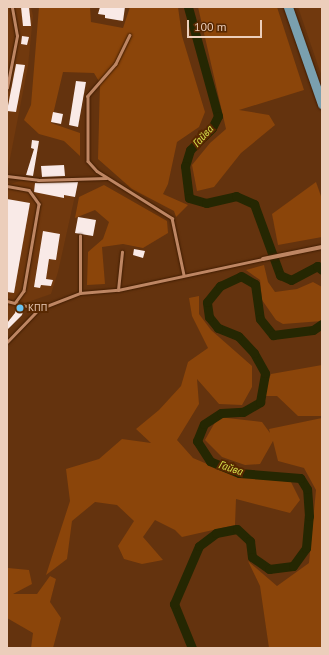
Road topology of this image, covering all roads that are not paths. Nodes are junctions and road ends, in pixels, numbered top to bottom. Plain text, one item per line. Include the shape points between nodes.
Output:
1 (12, 7) edge
2 (288, 7) edge
3 (130, 34) dead end
4 (7, 88) edge
5 (320, 92) edge
6 (322, 104) edge
7 (7, 176) edge
8 (107, 178) junction
9 (7, 186) edge
10 (80, 236) dead end
11 (322, 247) edge
12 (122, 252) dead end
13 (263, 259) joint
14 (184, 275) junction
15 (118, 290) junction
16 (80, 293) junction
17 (7, 301) edge
18 (16, 302) junction
19 (39, 309) junction
20 (7, 342) edge

1 - 4 lane via 17,36
2 - 5 main road
3 - 8 lane via 116,64 88,96 88,161
5 - 6 main road
7 - 8 lane via 38,180
8 - 14 lane via 172,218
9 - 18 lane via 29,190 39,204 24,291
10 - 16 lane
11 - 13 street
12 - 15 lane
13 - 14 lane
14 - 15 lane
15 - 16 lane
16 - 19 lane
17 - 18 lane
18 - 19 lane
19 - 20 lane

